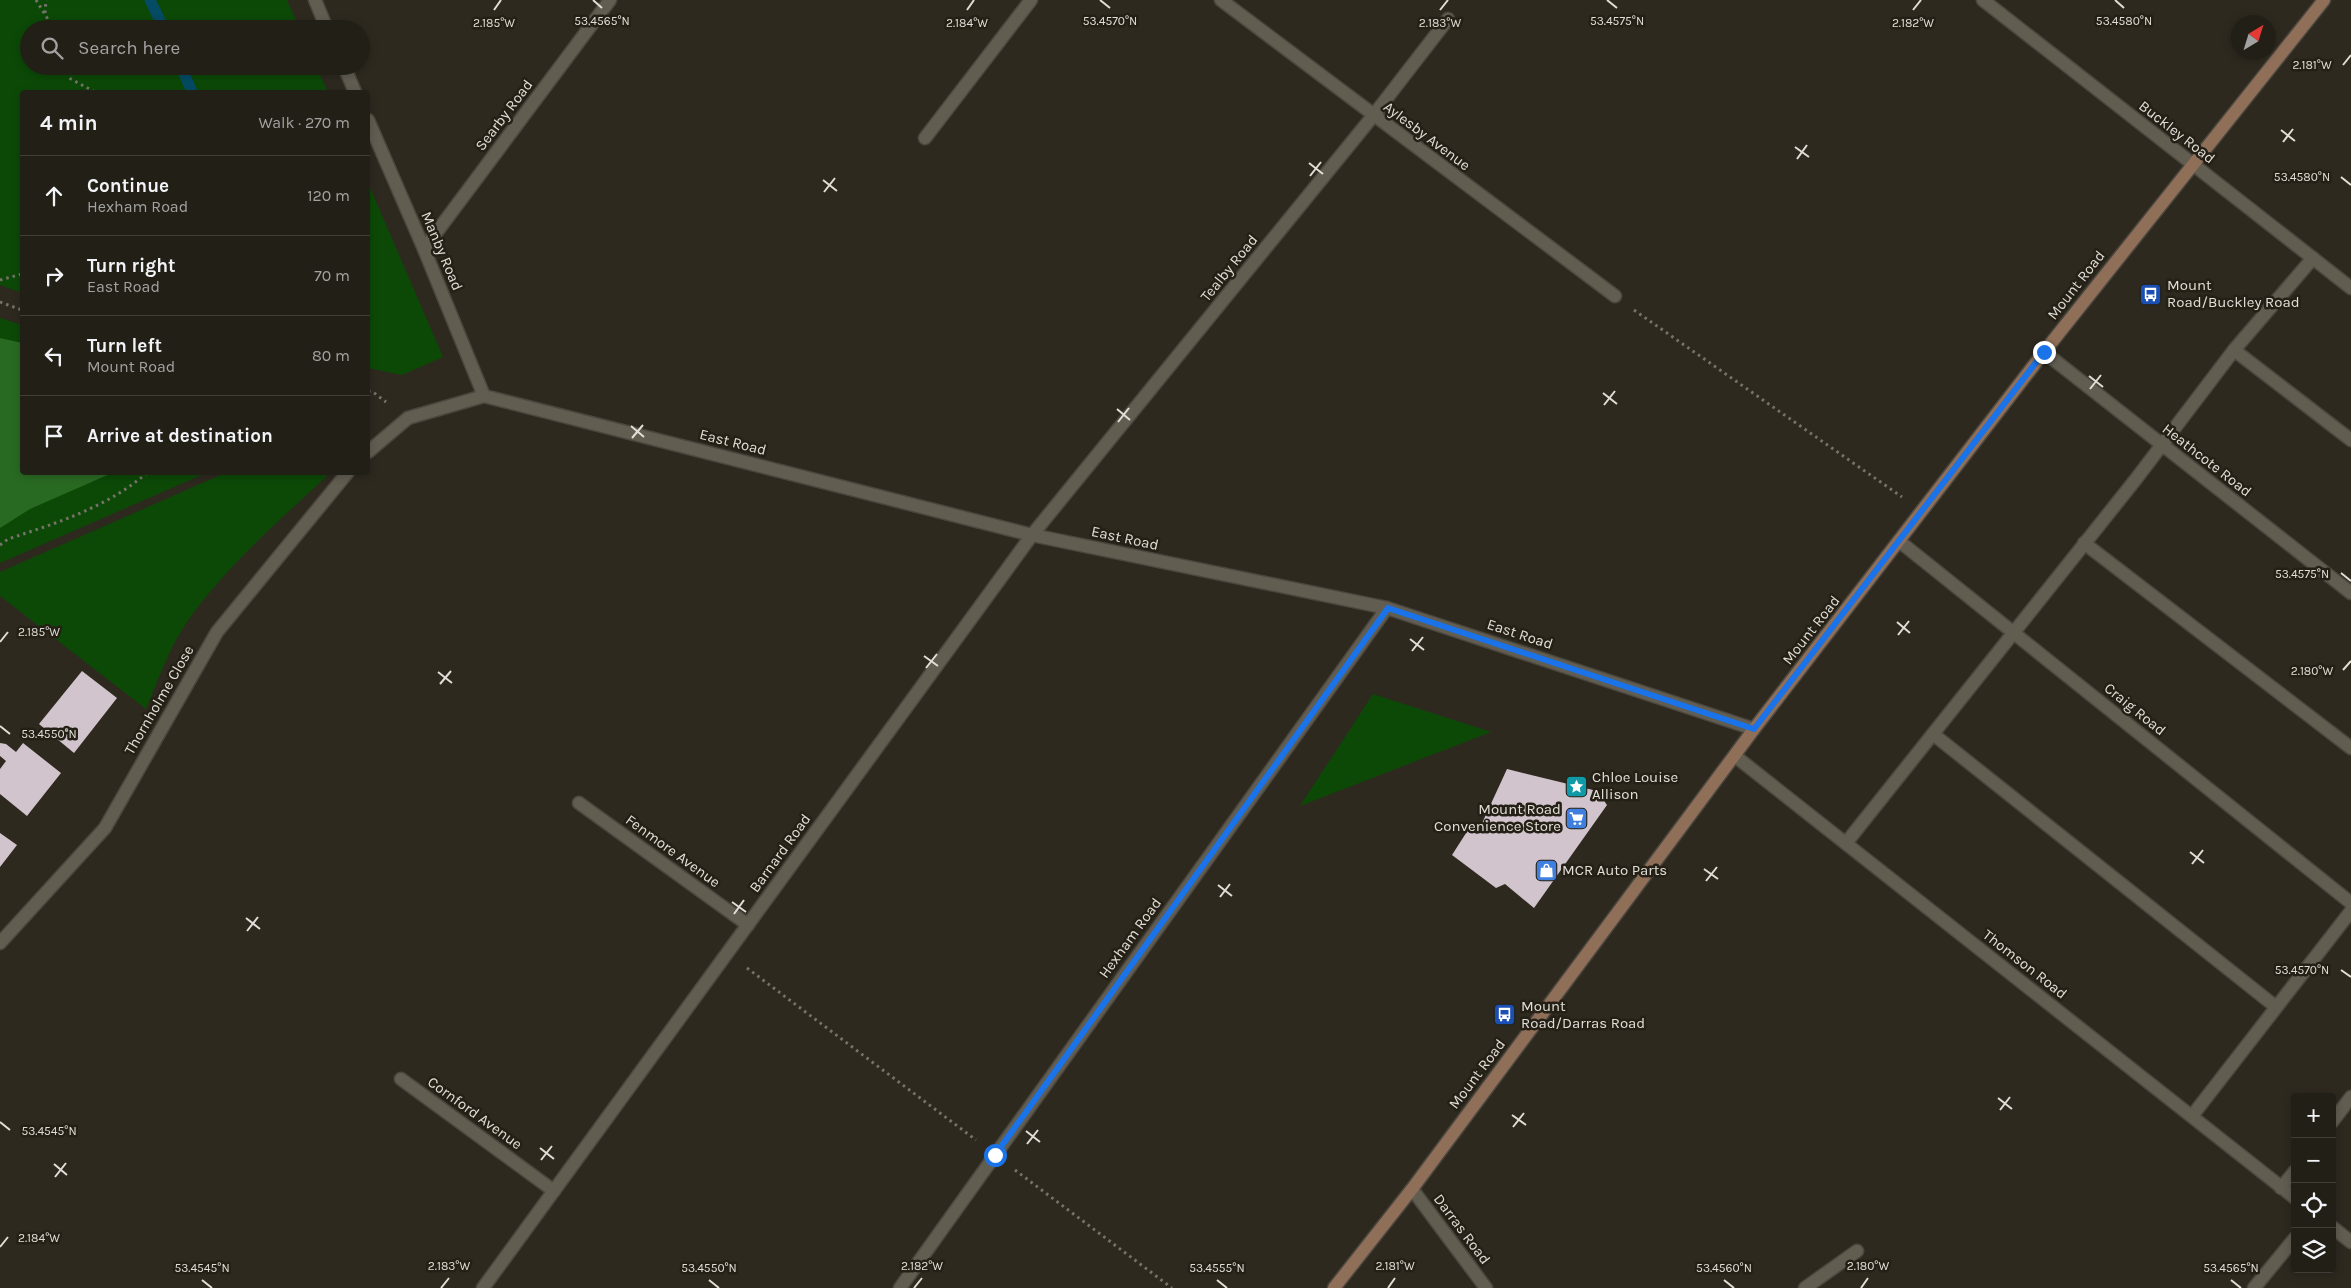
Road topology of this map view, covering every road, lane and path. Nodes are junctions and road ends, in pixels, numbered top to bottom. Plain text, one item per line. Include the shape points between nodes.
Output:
1 (36, 0) edge
2 (46, 0) edge
3 (315, 0) edge
4 (610, 0) edge
5 (1032, 0) edge
6 (1221, 0) edge
7 (1983, 0) edge
8 (2324, 0) edge
9 (45, 14) junction
10 (1448, 19) dead end
11 (49, 20) edge
12 (324, 20) edge
13 (68, 75) edge
14 (348, 75) edge
15 (91, 90) edge
16 (355, 90) edge
17 (1373, 116) junction
18 (370, 125) edge
19 (925, 138) dead end
20 (2192, 164) junction
21 (424, 249) junction
22 (2313, 258) junction
23 (20, 275) edge
24 (0, 280) edge
25 (2351, 288) edge
26 (1615, 296) joint
27 (0, 302) edge
28 (20, 309) edge
29 (2234, 350) junction
30 (2044, 352) junction
31 (484, 396) junction
32 (2351, 440) edge
33 (2162, 446) junction
34 (370, 450) edge
35 (145, 475) edge
36 (346, 475) edge
37 (1922, 511) junction
38 (1032, 535) junction
39 (1899, 541) junction
40 (2084, 543) junction
41 (0, 545) edge
42 (2351, 593) edge
43 (1388, 608) junction
44 (2013, 633) junction
45 (1754, 729) junction
46 (1933, 734) junction
47 (2351, 748) edge
48 (1735, 756) junction
49 (579, 803) dead end
50 (1846, 844) junction
51 (2351, 903) edge
52 (2351, 911) edge
53 (748, 925) junction
54 (0, 943) edge
55 (727, 954) junction
56 (2276, 1007) junction
57 (402, 1079) dead end
58 (2351, 1098) edge
59 (2192, 1116) junction
60 (2336, 1117) edge
61 (995, 1155) junction
62 (2291, 1176) edge
63 (2281, 1188) junction
64 (1412, 1189) junction
65 (554, 1191) junction
66 (2291, 1195) edge
67 (2333, 1228) edge
68 (2351, 1242) edge
69 (2291, 1243) edge
70 (1857, 1251) dead end
71 (483, 1288) edge
72 (900, 1288) edge
73 (1172, 1288) edge
74 (1334, 1288) edge
75 (1486, 1288) edge
76 (1806, 1288) edge
77 (2254, 1288) edge

1 - 9 path
2 - 9 path
3 - 12 street
4 - 21 street, Searby Road
5 - 19 street
6 - 17 street, Aylesby Avenue
7 - 20 street, Buckley Road
8 - 20 main road, Mount Road
9 - 11 path
10 - 17 street, Tealby Road
13 - 15 path
14 - 16 street
17 - 26 street, Aylesby Avenue
17 - 38 street, Tealby Road
18 - 21 street, Manby Road
20 - 22 street, Buckley Road
20 - 30 main road, Mount Road
21 - 31 street, Manby Road
22 - 25 street, Buckley Road
22 - 29 street
23 - 24 path
26 - 37 path
27 - 28 path
29 - 32 street
29 - 33 street
30 - 33 street, Heathcote Road
30 - 37 main road, Mount Road
31 - 34 street via 408,418
31 - 38 street, East Road
33 - 40 street
33 - 42 street, Heathcote Road
35 - 41 path via 132,486 71,518 8,539
36 - 54 street, Thornholme Close via 217,632 104,828
37 - 39 main road, Mount Road
38 - 43 street, East Road
38 - 53 street, Barnard Road
39 - 44 street, Craig Road
39 - 45 main road, Mount Road
40 - 44 street
40 - 47 street
43 - 45 street, East Road
43 - 61 street, Hexham Road
44 - 46 street
44 - 51 street, Craig Road
45 - 48 main road, Mount Road
46 - 50 street
46 - 56 street
48 - 50 street, Thomson Road
48 - 64 main road, Mount Road
49 - 53 street, Fenmore Avenue
50 - 59 street, Thomson Road
52 - 56 street
53 - 55 street, Barnard Road
55 - 61 path
55 - 65 street, Barnard Road
56 - 59 street
57 - 65 street, Cornford Avenue
58 - 60 street
59 - 63 street, Thomson Road
61 - 72 street, Hexham Road
61 - 73 path
62 - 63 street
63 - 66 street, Thomson Road
64 - 74 main road, Mount Road
64 - 75 street, Darras Road
65 - 71 street, Barnard Road
67 - 68 street
69 - 77 street
70 - 76 street

